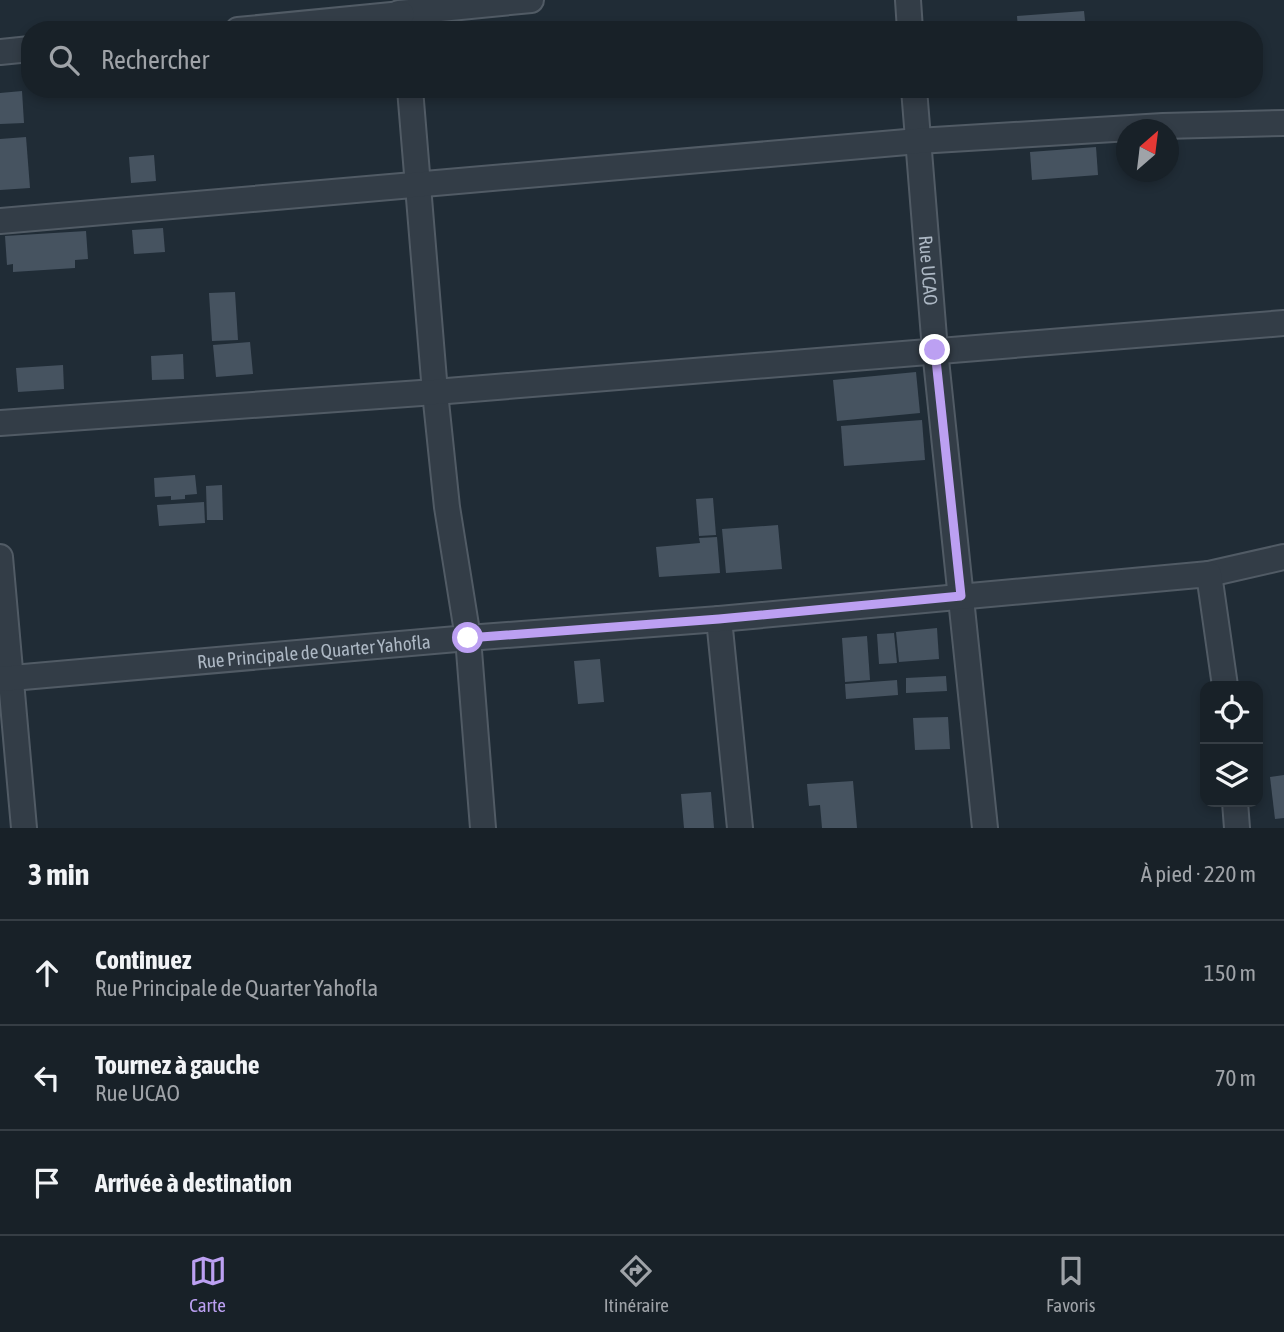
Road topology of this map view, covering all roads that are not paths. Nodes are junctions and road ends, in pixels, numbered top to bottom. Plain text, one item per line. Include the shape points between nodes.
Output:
1 (531, 0) edge
2 (908, 0) edge
3 (401, 14) edge
4 (330, 21) edge
5 (909, 21) edge
6 (21, 50) edge
7 (0, 52) edge
8 (411, 98) edge
9 (915, 98) edge
10 (1284, 123) edge
11 (918, 141) junction
12 (419, 184) junction
13 (0, 220) edge
14 (1284, 323) edge
15 (935, 350) junction
16 (435, 392) junction
17 (0, 423) edge
18 (0, 557) edge
19 (1284, 557) edge
20 (1209, 574) junction
21 (961, 596) junction
22 (719, 619) junction
23 (468, 638) junction
24 (5, 679) edge
25 (1224, 681) edge
26 (1235, 807) edge
27 (24, 828) edge
28 (483, 828) edge
29 (740, 828) edge
30 (985, 828) edge
31 (1237, 828) edge

1 - 3 street
2 - 5 street
3 - 4 street
6 - 7 street
8 - 12 street
9 - 11 street, Rue UCAO
10 - 11 street
11 - 12 street
11 - 15 street, Rue UCAO
12 - 13 street
12 - 16 street
14 - 15 street
15 - 16 street
15 - 21 street, Rue UCAO
16 - 17 street
16 - 23 street
18 - 24 street
19 - 20 street, Rue Principale de Quarter Yahofla
20 - 21 street, Rue Principale de Quarter Yahofla
20 - 25 street
21 - 22 street, Rue Principale de Quarter Yahofla
21 - 30 street, Rue UCAO
22 - 23 street, Rue Principale de Quarter Yahofla
22 - 29 street
23 - 24 street, Rue Principale de Quarter Yahofla
23 - 28 street
24 - 27 street
26 - 31 street

